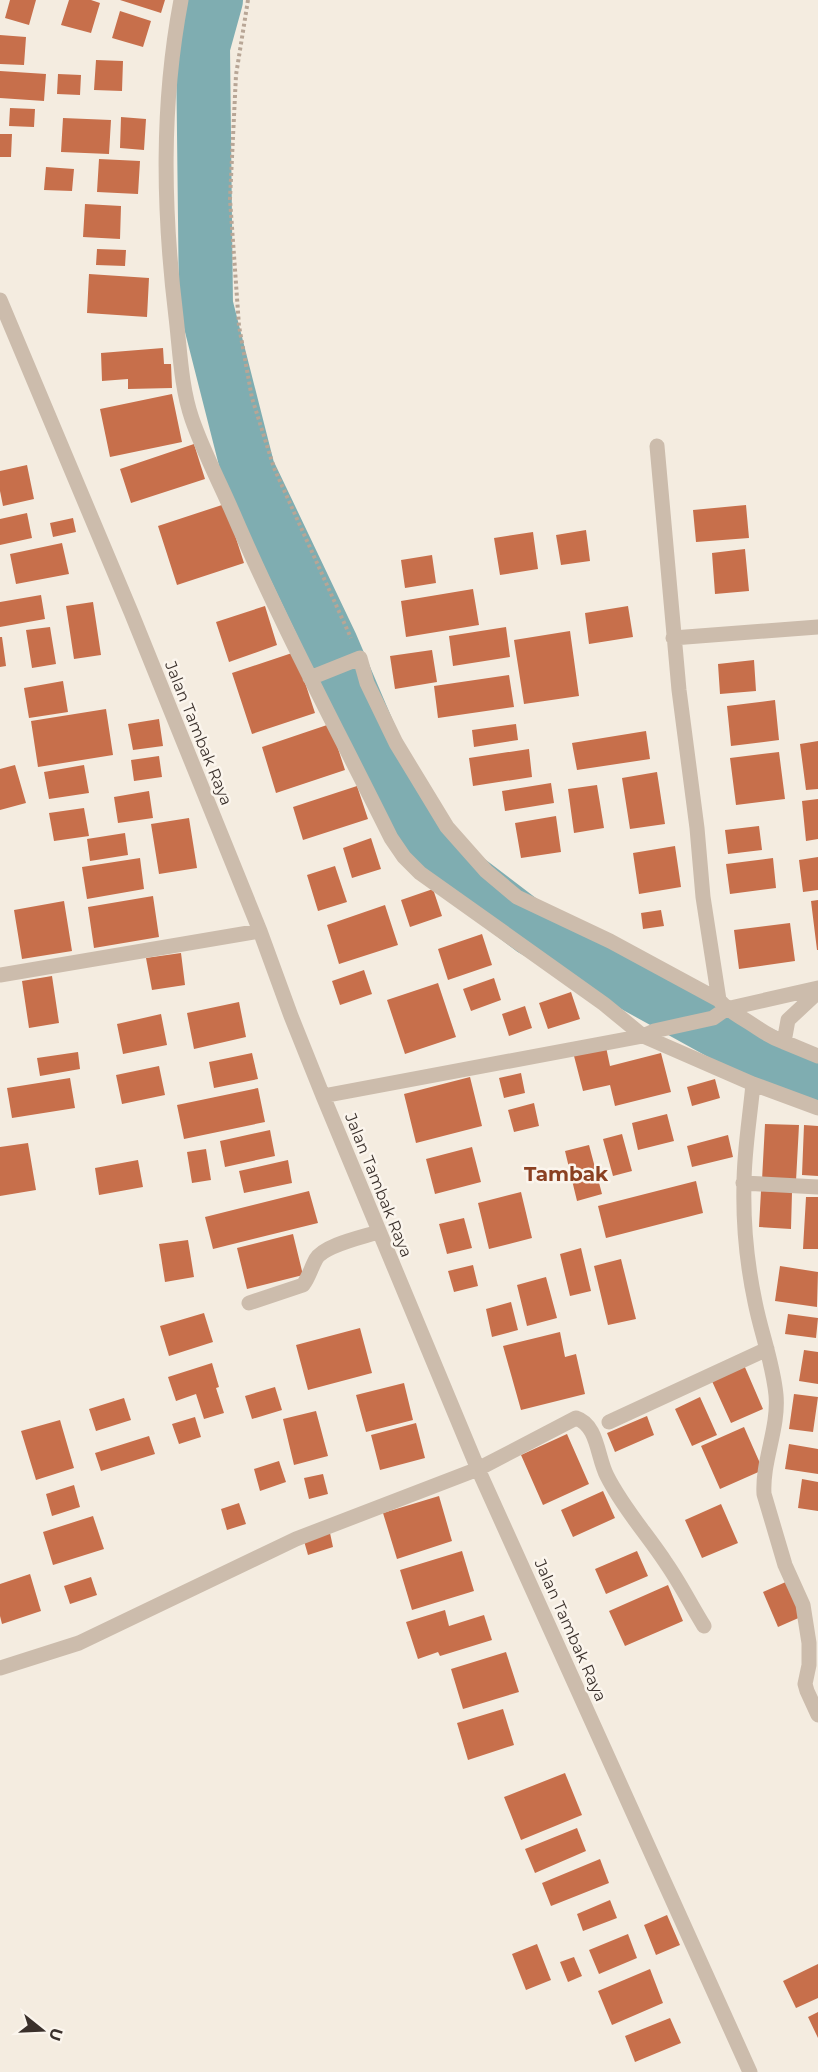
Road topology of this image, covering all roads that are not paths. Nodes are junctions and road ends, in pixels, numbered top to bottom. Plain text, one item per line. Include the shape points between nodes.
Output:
1 (181, 0) edge
2 (0, 300) edge
3 (657, 446) dead end
4 (818, 627) edge
5 (673, 638) junction
6 (313, 676) junction
7 (260, 931) junction
8 (0, 975) edge
9 (818, 990) edge
10 (723, 1005) junction
11 (649, 1034) junction
12 (784, 1042) junction
13 (818, 1056) edge
14 (753, 1084) junction
15 (323, 1096) junction
16 (818, 1108) edge
17 (744, 1183) junction
18 (818, 1187) edge
19 (378, 1232) junction
20 (249, 1303) dead end
21 (767, 1349) junction
22 (609, 1422) dead end
23 (478, 1469) junction
24 (704, 1626) dead end
25 (0, 1668) edge
26 (818, 1715) edge
27 (750, 2072) edge

1 - 6 street via 167,100 165,161 170,263 182,371 192,418 207,456 257,570
2 - 7 street, Jalan Tambak Raya
3 - 5 street
4 - 5 street
5 - 10 street via 703,897
6 - 10 street via 358,659 396,743 447,827 486,871 517,897 610,941
6 - 11 street via 391,838 404,857 420,873
7 - 8 street
7 - 15 street, Jalan Tambak Raya
9 - 10 street
9 - 12 street via 788,1020
10 - 11 street via 713,1018
10 - 12 street via 765,1035
11 - 14 street
11 - 15 street
12 - 13 street
14 - 16 street
14 - 17 street
15 - 19 street, Jalan Tambak Raya
17 - 18 street
17 - 21 street via 745,1232
19 - 20 street via 321,1254 303,1285
19 - 23 street, Jalan Tambak Raya
21 - 22 street
21 - 26 street via 777,1396 764,1494 785,1565 803,1605 809,1643 805,1684
23 - 24 street via 576,1418 583,1420 590,1427 606,1474 623,1504 666,1563
23 - 25 street via 296,1539 79,1643
23 - 27 street, Jalan Tambak Raya

